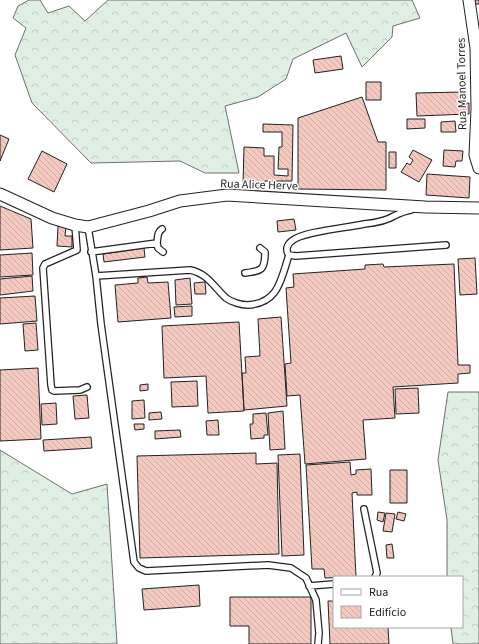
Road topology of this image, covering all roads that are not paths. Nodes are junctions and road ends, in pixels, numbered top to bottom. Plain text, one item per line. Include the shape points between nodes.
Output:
1 (469, 0) edge
2 (479, 168) edge
3 (0, 194) edge
4 (425, 207) junction
5 (479, 208) edge
6 (75, 226) junction
7 (88, 226) junction
8 (162, 229) dead end
9 (157, 243) junction
10 (446, 245) dead end
11 (260, 248) dead end
12 (92, 252) junction
13 (163, 252) dead end
14 (290, 255) junction
15 (245, 274) dead end
16 (96, 276) junction
17 (87, 387) dead end
18 (364, 509) dead end
19 (376, 576) edge
20 (333, 584) edge
21 (309, 586) junction
22 (318, 644) edge

1 - 2 street, Rua Manoel Torres via 476,48 475,155
3 - 6 street, Rua Alice Herve
4 - 5 street, Rua Alice Herve
4 - 7 street, Rua Alice Herve via 227,196 180,201
4 - 14 lane via 400,212 394,217 365,224 298,237 289,244 287,250
6 - 7 street, Rua Alice Herve
6 - 17 lane via 77,250 43,266 50,369 54,391 80,390
7 - 12 lane
8 - 9 lane via 159,231
9 - 12 lane
9 - 13 lane
10 - 14 lane
11 - 15 lane via 265,252 263,268 258,272
12 - 16 lane
14 - 16 lane via 278,290 269,299 257,304 243,305 227,299 198,271
16 - 21 lane via 134,562 146,571 268,565 291,568 306,578
18 - 19 lane
20 - 21 lane
21 - 22 lane via 316,600

